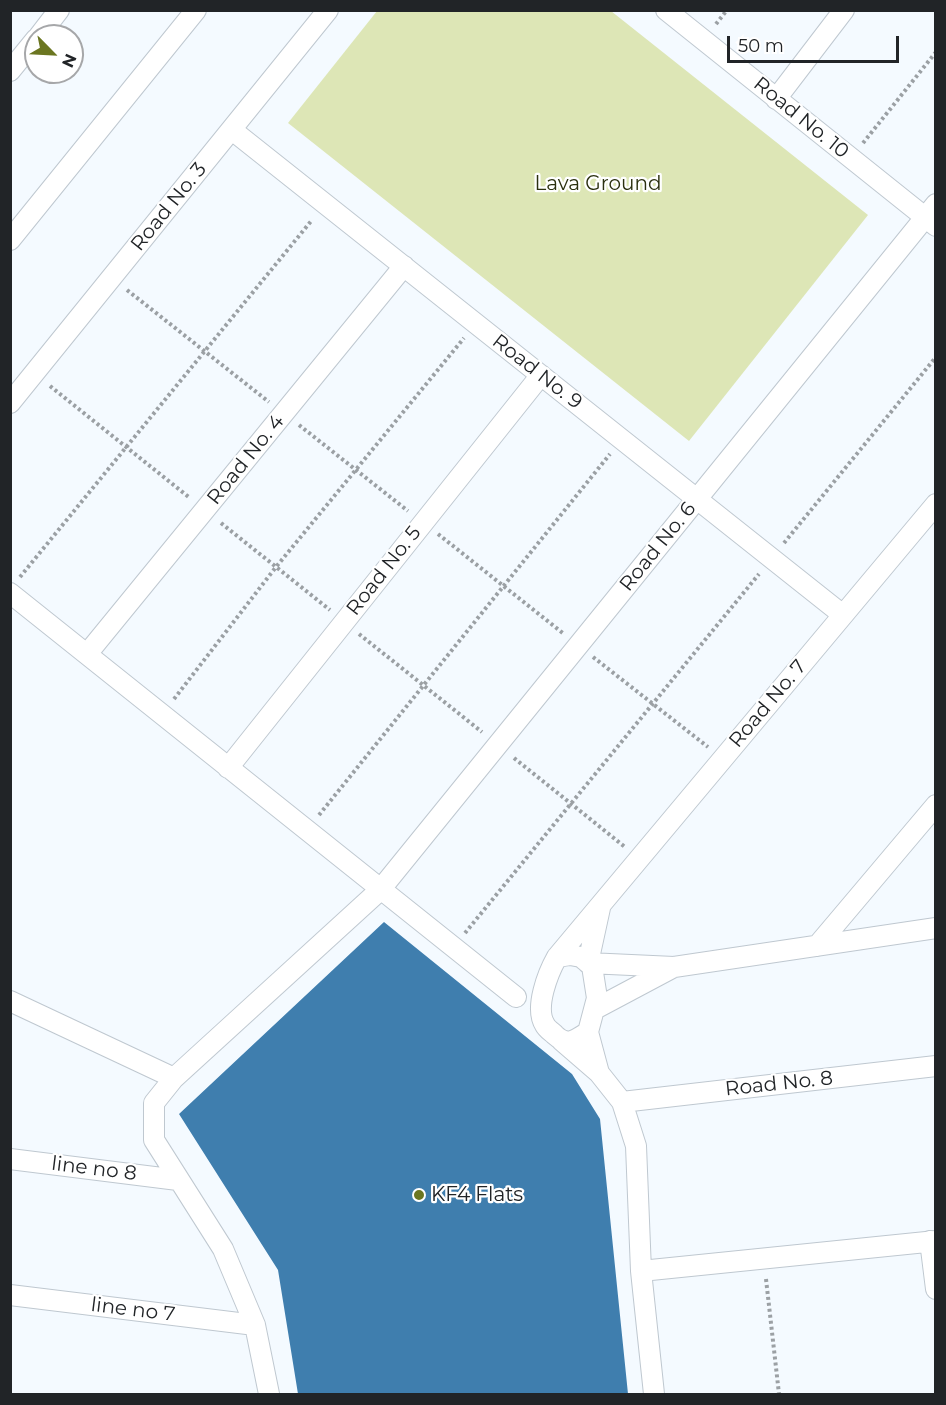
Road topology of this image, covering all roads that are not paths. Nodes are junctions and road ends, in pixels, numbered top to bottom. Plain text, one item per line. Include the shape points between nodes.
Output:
1 (59, 10) edge
2 (196, 10) edge
3 (328, 10) edge
4 (666, 10) edge
5 (844, 10) edge
6 (48, 24) edge
7 (24, 54) edge
8 (10, 71) edge
9 (776, 99) junction
10 (232, 130) junction
11 (932, 216) edge
12 (10, 240) edge
13 (404, 266) junction
14 (541, 375) junction
15 (10, 403) edge
16 (697, 499) junction
17 (936, 504) edge
18 (14, 586) edge
19 (843, 615) junction
20 (87, 654) junction
21 (228, 768) junction
22 (936, 805) edge
23 (380, 890) junction
24 (600, 905) junction
25 (936, 928) edge
26 (817, 946) junction
27 (557, 957) junction
28 (674, 968) junction
29 (545, 981) junction
30 (516, 997) junction
31 (10, 1001) edge
32 (595, 1009) junction
33 (544, 1024) junction
34 (588, 1032) junction
35 (562, 1041) junction
36 (936, 1066) edge
37 (599, 1073) junction
38 (174, 1078) junction
39 (622, 1102) junction
40 (10, 1159) edge
41 (178, 1179) junction
42 (933, 1241) edge
43 (641, 1271) junction
44 (936, 1289) edge
45 (10, 1295) edge
46 (255, 1325) junction
47 (269, 1395) edge
48 (654, 1395) edge

1 - 6 street
2 - 12 street
3 - 10 street, Road No. 3
4 - 9 street, Road No. 10
5 - 9 street
7 - 8 street
9 - 11 street, Road No. 10
10 - 13 street, Road No. 9
10 - 15 street, Road No. 3
11 - 16 street, Road No. 6
13 - 14 street, Road No. 9
13 - 20 street, Road No. 4
14 - 16 street, Road No. 9
14 - 21 street, Road No. 5
16 - 19 street, Road No. 9
16 - 23 street, Road No. 6
17 - 19 street, Road No. 7
18 - 20 street
19 - 24 street, Road No. 7
20 - 21 street
21 - 23 street
22 - 26 street
23 - 30 street
23 - 38 street, Road No. 6
24 - 27 street, Road No. 7
24 - 28 street via 588,963
25 - 26 street
26 - 28 street
27 - 29 street
27 - 32 street via 581,957 592,966
28 - 32 street
29 - 30 street
29 - 33 street
30 - 33 street
31 - 38 street
32 - 34 street
33 - 35 street
34 - 35 street via 572,1042
34 - 37 street
35 - 37 street
36 - 39 street, Road No. 8
37 - 39 street
38 - 41 street, Road No. 6 via 154,1103 154,1140
39 - 43 street via 636,1146
40 - 41 street, line no 8
41 - 46 street, Road No. 6 via 223,1249
42 - 43 street
42 - 44 street
43 - 48 street
45 - 46 street, line no 7
46 - 47 street, Road No. 6

